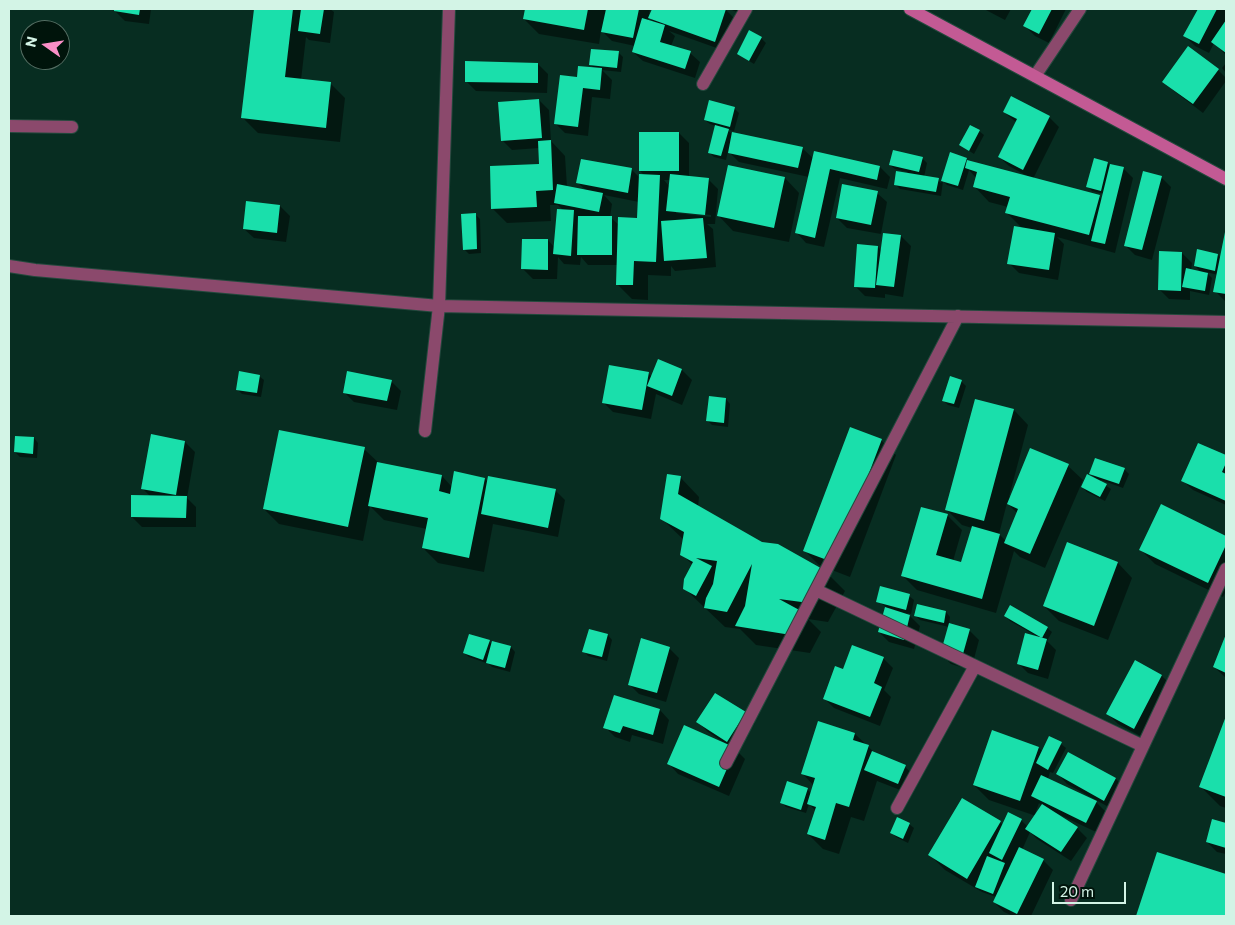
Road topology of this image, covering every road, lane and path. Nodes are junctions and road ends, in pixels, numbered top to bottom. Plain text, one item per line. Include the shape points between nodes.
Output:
1 (450, 9) edge
2 (746, 9) edge
3 (910, 9) edge
4 (1080, 9) edge
5 (1035, 76) junction
6 (703, 84) dead end
7 (9, 126) edge
8 (72, 128) dead end
9 (1226, 179) edge
10 (9, 266) edge
11 (440, 306) junction
12 (958, 316) junction
13 (1226, 322) edge
14 (425, 431) dead end
15 (1226, 569) edge
16 (816, 590) junction
17 (975, 666) junction
18 (1143, 746) junction
19 (726, 763) dead end
20 (897, 808) dead end
21 (1071, 900) dead end

1 - 11 street
2 - 6 street
3 - 5 street
4 - 5 street
5 - 9 street
7 - 8 street
10 - 11 street
11 - 12 street
11 - 14 street
12 - 13 street
12 - 16 street
15 - 18 street
16 - 17 street
16 - 19 street
17 - 18 street
17 - 20 street
18 - 21 street

